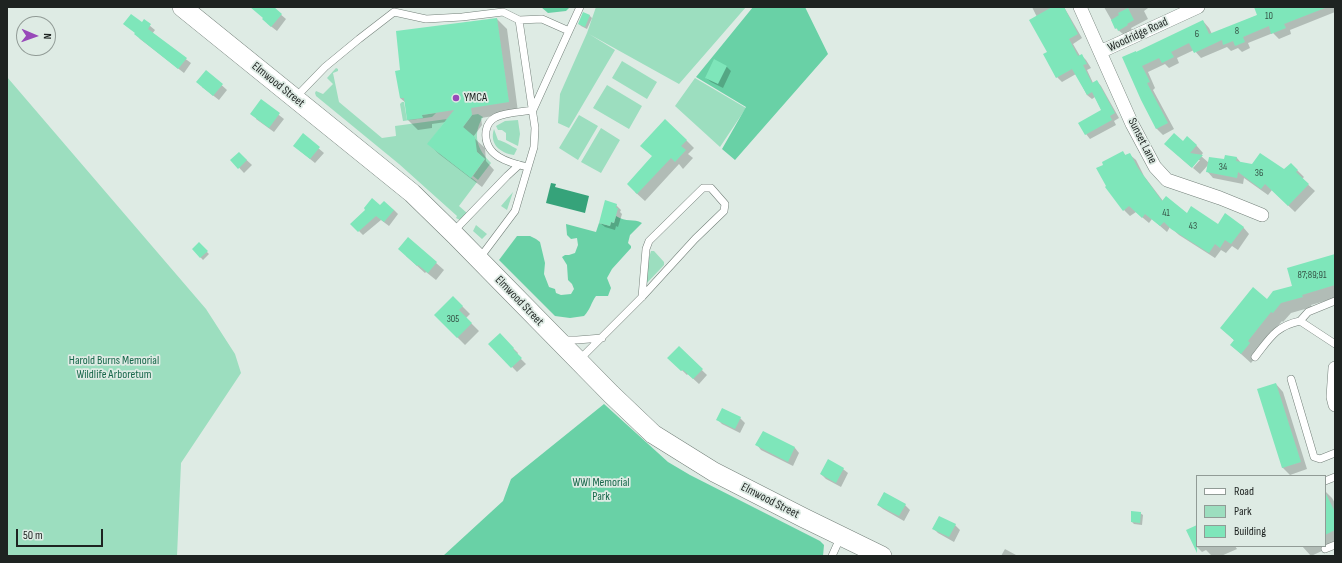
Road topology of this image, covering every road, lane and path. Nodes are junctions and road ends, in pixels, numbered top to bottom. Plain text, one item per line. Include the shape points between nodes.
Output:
1 (182, 7) edge
2 (580, 7) edge
3 (1080, 7) edge
4 (1198, 7) edge
5 (519, 20) junction
6 (569, 31) junction
7 (1100, 52) junction
8 (295, 99) junction
9 (533, 110) junction
10 (519, 165) junction
11 (528, 167) junction
12 (1262, 214) dead end
13 (453, 232) junction
14 (479, 259) junction
15 (642, 297) junction
16 (1335, 301) edge
17 (1300, 321) junction
18 (602, 338) junction
19 (557, 340) junction
20 (1335, 344) edge
21 (1255, 357) dead end
22 (578, 361) junction
23 (1335, 368) edge
24 (1291, 379) dead end
25 (1335, 405) edge
26 (1335, 453) edge
27 (841, 536) junction
28 (1335, 545) edge
29 (1325, 549) dead end
30 (832, 556) edge
31 (882, 556) edge

1 - 8 main road, Elmwood Street
2 - 6 lane
3 - 7 street, Sunset Lane
4 - 7 street, Woodridge Road
5 - 6 lane via 542,19
5 - 8 lane via 502,12 426,19 394,12 325,67
5 - 9 lane
6 - 9 lane
7 - 12 street, Sunset Lane via 1135,130 1155,167 1167,180
8 - 13 main road, Elmwood Street via 412,193
9 - 10 lane via 496,117 487,127 486,143 489,149 505,161
9 - 11 lane via 536,128
10 - 11 lane
10 - 13 lane
11 - 14 lane via 515,211
13 - 14 main road, Elmwood Street
14 - 19 main road, Elmwood Street
15 - 15 lane via 724,211 725,204 711,188 703,188 649,241
15 - 18 lane
16 - 17 lane via 1308,312
17 - 20 lane
17 - 21 lane via 1275,331
18 - 19 lane
18 - 22 lane
19 - 22 main road, Elmwood Street
22 - 27 main road, Elmwood Street via 654,434 714,472
23 - 25 street
24 - 26 lane via 1314,457 1320,459
27 - 30 lane
27 - 31 main road, Elmwood Street
28 - 29 lane

